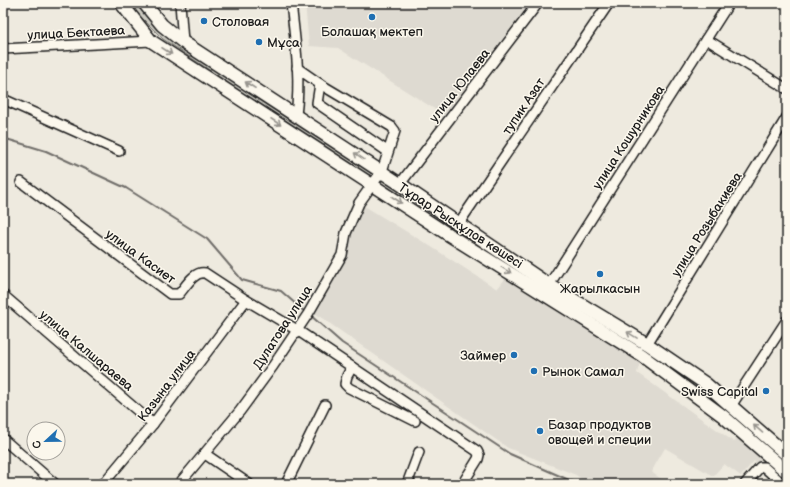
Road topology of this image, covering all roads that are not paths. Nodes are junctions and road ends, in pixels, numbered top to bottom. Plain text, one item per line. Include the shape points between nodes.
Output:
1 (144, 3) edge
2 (180, 3) edge
3 (291, 3) edge
4 (538, 3) edge
5 (609, 3) edge
6 (729, 3) edge
7 (127, 5) edge
8 (706, 39) junction
9 (151, 41) junction
10 (183, 42) junction
11 (3, 49) edge
12 (297, 68) junction
13 (320, 84) junction
14 (787, 89) edge
15 (3, 99) edge
16 (296, 115) junction
17 (787, 117) edge
18 (119, 151) dead end
19 (387, 151) junction
20 (382, 171) junction
21 (21, 182) dead end
22 (372, 184) junction
23 (400, 184) junction
24 (459, 223) junction
25 (549, 284) junction
26 (3, 295) edge
27 (246, 300) junction
28 (787, 320) edge
29 (297, 330) junction
30 (647, 344) junction
31 (352, 367) junction
32 (706, 384) junction
33 (698, 397) junction
34 (325, 405) dead end
35 (731, 406) junction
36 (415, 421) dead end
37 (153, 424) junction
38 (3, 439) edge
39 (419, 452) dead end
40 (204, 454) junction
41 (787, 455) edge
42 (787, 472) edge
43 (463, 483) dead end
44 (55, 484) edge
45 (103, 484) edge
46 (179, 484) edge
47 (247, 484) edge
48 (286, 484) edge
49 (407, 484) edge
50 (745, 484) edge
51 (783, 484) edge

1 - 10 main road, Тұрар Рыскұлов көшесі via 162,25
2 - 10 street
3 - 12 street
4 - 23 street, улица Юлаева
5 - 24 street, тупик Азат
6 - 8 street, улица Кошурникова
7 - 9 main road, Тұрар Рыскұлов көшесі
8 - 14 street
8 - 25 street, улица Кошурникова
9 - 11 street, улица Бектаева
9 -> 22 main road, Тұрар Рыскұлов көшесі
16 -> 10 main road, Тұрар Рыскұлов көшесі
12 - 13 street
12 - 16 street
13 - 19 street via 317,103
13 - 19 street via 392,127 395,131
15 - 18 street
20 -> 16 main road, Тұрар Рыскұлов көшесі
17 - 30 street, улица Розыбакиева
19 - 20 street
20 - 22 street, Дулатова улица
20 - 23 main road, Тұрар Рыскұлов көшесі
21 - 27 street, улица Касиет via 170,294 179,294 200,272
22 - 29 street, Дулатова улица via 359,203 346,233 342,254
22 -> 33 main road, Тұрар Рыскұлов көшесі via 641,355
23 - 24 main road, Тұрар Рыскұлов көшесі
24 - 25 main road, Тұрар Рыскұлов көшесі
30 -> 25 main road, Тұрар Рыскұлов көшесі
26 - 37 street, улица Калшараева
27 - 29 street
27 - 37 street, Казына улица
28 - 35 street
29 - 31 street
29 - 40 street, Дулатова улица via 240,411
30 - 32 main road, Тұрар Рыскұлов көшесі
31 - 36 street via 345,384 349,388
31 - 43 street via 477,451 478,459
32 - 33 main road
32 - 35 main road, Тұрар Рыскұлов көшесі
33 - 42 main road, Тұрар Рыскұлов көшесі
34 - 48 street
41 -> 35 main road, Тұрар Рыскұлов көшесі
37 - 45 street, Казына улица
38 - 44 street
39 - 49 street
40 - 46 street, Дулатова улица
40 - 47 street
50 - 51 street via 760,467 764,467

